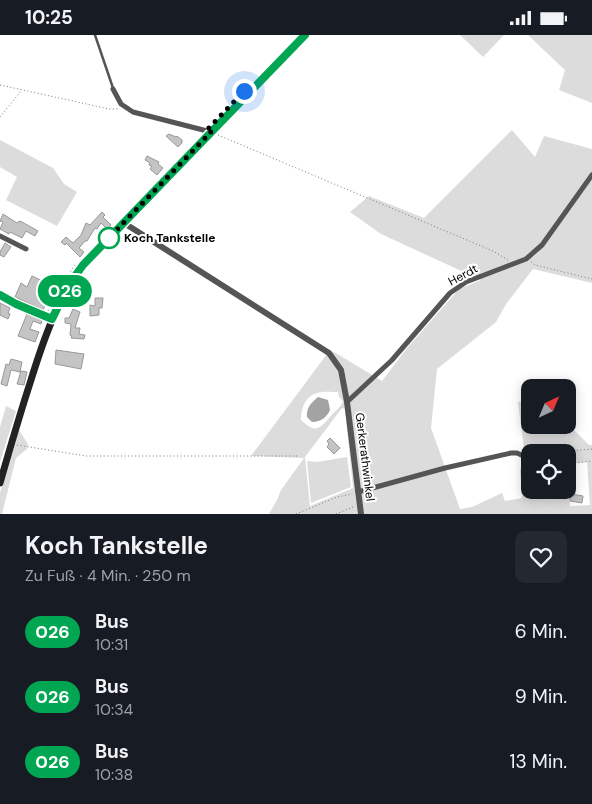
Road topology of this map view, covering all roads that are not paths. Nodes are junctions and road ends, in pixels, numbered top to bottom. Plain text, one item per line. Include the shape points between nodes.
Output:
1 (94, 35) edge
2 (305, 35) edge
3 (113, 89) joint
4 (211, 132) junction
5 (592, 175) edge
6 (124, 223) junction
7 (0, 236) edge
8 (26, 249) dead end
9 (0, 295) edge
10 (49, 317) junction
11 (347, 402) junction
12 (521, 454) edge
13 (0, 483) edge
14 (358, 492) junction
15 (361, 514) edge

1 - 3 lane
2 - 4 main road
3 - 4 street via 124,107 133,112
4 - 6 main road
5 - 11 street, Herdt via 542,245 526,259 466,282 450,293 392,359
6 - 10 main road via 83,265
6 - 11 street, Gerkerathwinkel via 329,353 341,369
7 - 8 street
9 - 10 street
10 - 13 main road
11 - 14 street, Gerkerathwinkel
12 - 14 street via 511,453 445,468
14 - 15 street, Gerkerathwinkel

